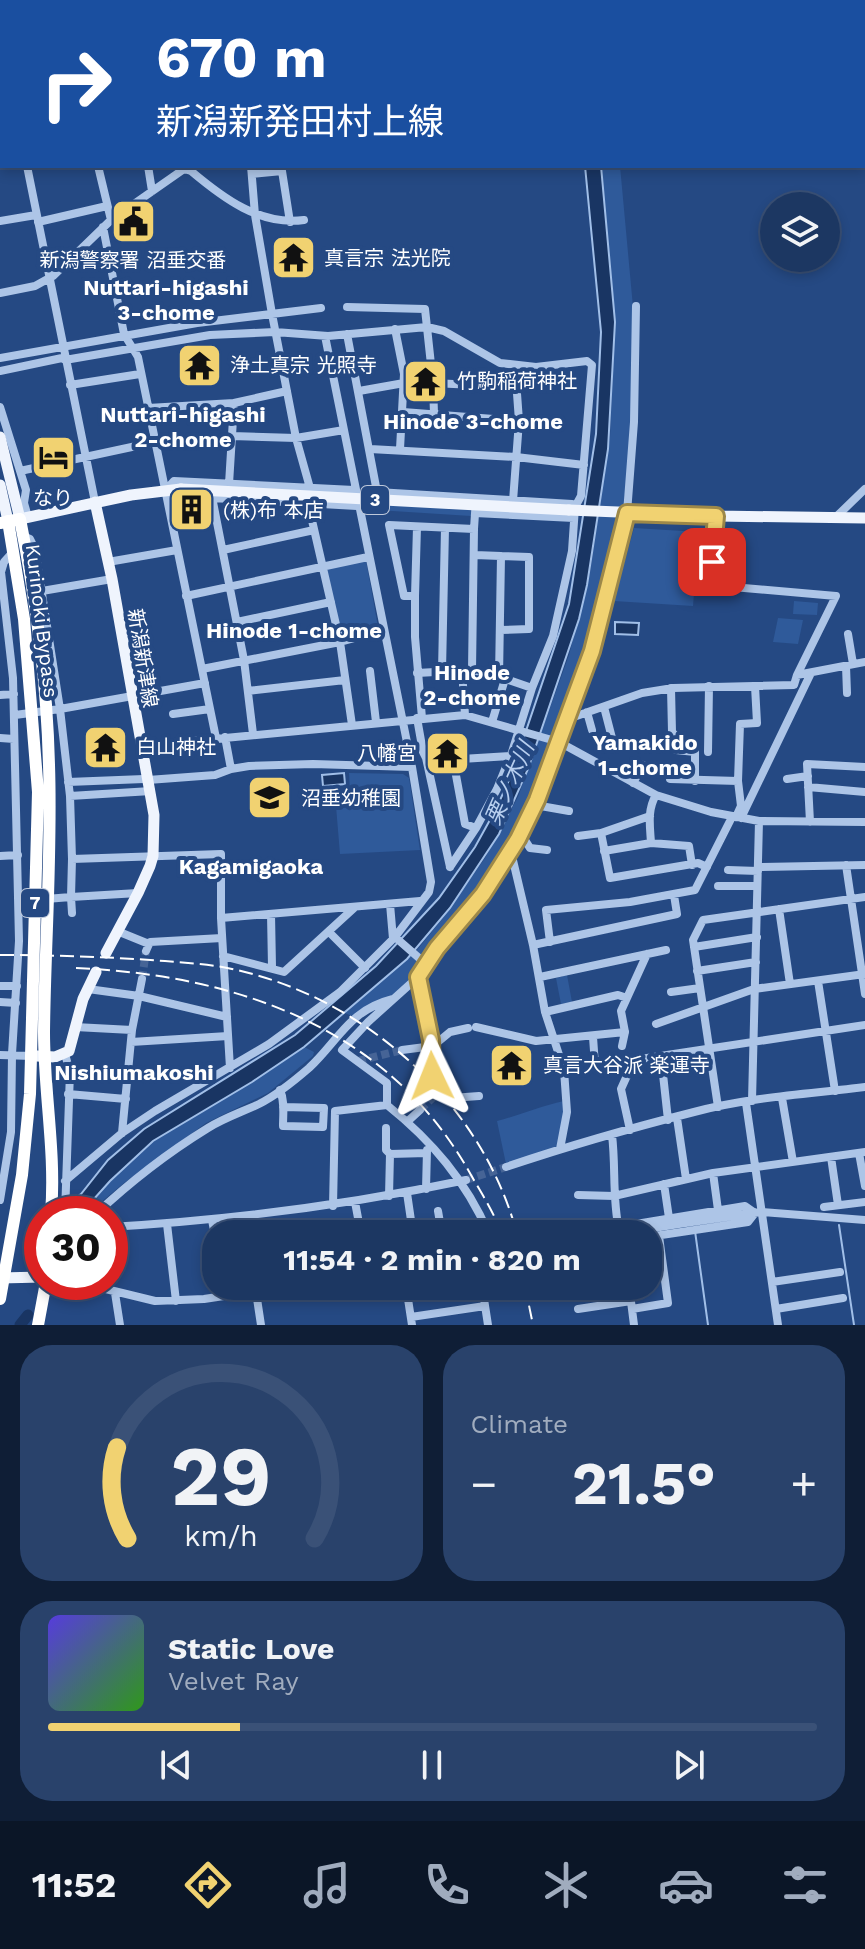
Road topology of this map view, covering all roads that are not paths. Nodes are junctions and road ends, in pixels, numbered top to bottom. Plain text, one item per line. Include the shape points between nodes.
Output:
1 (27, 168) edge
2 (98, 168) edge
3 (148, 168) edge
4 (184, 168) edge
5 (251, 170) edge
6 (152, 191) junction
7 (107, 206) junction
8 (255, 215) junction
9 (37, 218) junction
10 (111, 220) junction
11 (304, 220) dead end
12 (0, 221) edge
13 (290, 222) junction
14 (103, 227) junction
15 (49, 277) junction
16 (0, 293) edge
17 (636, 306) dead end
18 (347, 307) dead end
19 (321, 308) dead end
20 (272, 314) junction
21 (427, 327) junction
22 (395, 329) junction
23 (275, 332) junction
24 (124, 334) junction
25 (347, 334) junction
26 (325, 336) junction
27 (62, 345) junction
28 (133, 349) junction
29 (0, 358) edge
30 (65, 360) junction
31 (515, 366) junction
32 (0, 371) edge
33 (140, 374) junction
34 (404, 378) junction
35 (432, 378) junction
36 (70, 385) junction
37 (517, 387) junction
38 (287, 391) junction
39 (359, 391) junction
40 (234, 403) junction
41 (0, 407) edge
42 (148, 408) junction
43 (403, 412) junction
44 (434, 414) junction
45 (519, 421) junction
46 (344, 430) junction
47 (232, 436) junction
48 (0, 437) edge
49 (296, 438) junction
50 (155, 442) junction
51 (370, 449) junction
52 (400, 449) junction
53 (85, 456) junction
54 (516, 457) junction
55 (584, 465) junction
56 (20, 471) junction
57 (229, 484) junction
58 (0, 485) edge
59 (310, 488) junction
60 (865, 489) edge
61 (354, 490) junction
62 (165, 491) junction
63 (212, 497) junction
64 (476, 498) junction
65 (2, 500) edge
66 (513, 501) junction
67 (95, 502) junction
68 (308, 503) junction
69 (357, 506) junction
70 (574, 511) junction
71 (475, 513) junction
72 (624, 513) junction
73 (716, 516) junction
74 (837, 516) junction
75 (865, 518) edge
76 (14, 520) edge
77 (417, 527) junction
78 (445, 528) junction
79 (474, 529) junction
80 (314, 530) junction
81 (23, 536) junction
82 (177, 550) junction
83 (223, 550) junction
84 (13, 551) junction
85 (475, 555) junction
86 (501, 556) junction
87 (368, 557) junction
88 (108, 562) junction
89 (2, 564) edge
90 (322, 567) junction
91 (112, 579) junction
92 (230, 587) junction
93 (42, 591) junction
94 (186, 596) junction
95 (415, 596) junction
96 (331, 602) junction
97 (237, 622) junction
98 (384, 630) junction
99 (501, 630) junction
100 (848, 634) dead end
101 (340, 642) junction
102 (244, 660) junction
103 (865, 662) edge
104 (849, 665) junction
105 (202, 669) junction
106 (472, 670) junction
107 (370, 671) dead end
108 (442, 671) junction
109 (417, 673) junction
110 (811, 673) junction
111 (797, 675) junction
112 (502, 678) junction
113 (345, 680) junction
114 (205, 683) junction
115 (463, 685) dead end
116 (709, 686) junction
117 (755, 686) junction
118 (532, 688) junction
119 (671, 688) junction
120 (248, 691) junction
121 (847, 693) dead end
122 (14, 694) junction
123 (0, 695) edge
124 (131, 695) junction
125 (604, 707) junction
126 (60, 709) junction
127 (210, 709) junction
128 (39, 712) junction
129 (587, 712) junction
130 (173, 714) dead end
131 (15, 715) junction
132 (465, 715) junction
133 (420, 718) junction
134 (568, 719) junction
135 (402, 720) junction
136 (376, 722) junction
137 (492, 722) junction
138 (352, 725) junction
139 (518, 730) junction
140 (592, 730) dead end
141 (253, 734) junction
142 (0, 738) edge
143 (220, 738) junction
144 (612, 738) dead end
145 (14, 739) junction
146 (559, 742) junction
147 (142, 746) junction
148 (708, 752) dead end
149 (511, 756) junction
150 (426, 758) junction
151 (453, 759) junction
152 (643, 765) dead end
153 (412, 767) junction
154 (865, 767) edge
155 (231, 769) junction
156 (808, 776) junction
157 (670, 779) dead end
158 (787, 779) dead end
159 (695, 781) junction
160 (738, 781) junction
161 (68, 782) junction
162 (148, 783) junction
163 (633, 783) junction
164 (808, 787) junction
165 (865, 792) edge
166 (656, 795) junction
167 (70, 796) junction
168 (535, 805) junction
169 (569, 811) dead end
170 (650, 816) junction
171 (736, 817) junction
172 (759, 821) junction
173 (810, 822) junction
174 (865, 822) edge
175 (476, 828) junction
176 (601, 833) junction
177 (521, 834) junction
178 (578, 836) dead end
179 (651, 843) junction
180 (547, 850) dead end
181 (604, 851) junction
182 (511, 852) junction
183 (18, 855) junction
184 (0, 856) edge
185 (153, 856) junction
186 (72, 859) junction
187 (692, 865) junction
188 (846, 865) junction
189 (865, 865) edge
190 (707, 867) junction
191 (758, 869) junction
192 (728, 870) dead end
193 (718, 886) dead end
194 (757, 886) junction
195 (138, 893) junction
196 (674, 895) junction
197 (71, 897) junction
198 (865, 897) edge
199 (46, 899) junction
200 (851, 899) junction
201 (420, 901) junction
202 (390, 904) junction
203 (354, 908) junction
204 (779, 909) junction
205 (757, 912) junction
206 (72, 913) dead end
207 (271, 914) junction
208 (221, 918) junction
209 (117, 931) junction
210 (329, 932) junction
211 (860, 934) edge
212 (757, 937) junction
213 (222, 938) junction
214 (395, 938) junction
215 (550, 942) junction
216 (533, 945) junction
217 (694, 947) junction
218 (666, 950) dead end
219 (106, 953) dead end
220 (647, 954) junction
221 (223, 956) junction
222 (756, 962) junction
223 (424, 963) junction
224 (272, 967) junction
225 (365, 968) junction
226 (697, 971) junction
227 (96, 972) dead end
228 (864, 974) edge
229 (418, 977) junction
230 (540, 977) junction
231 (142, 979) tunnel mouth
232 (818, 981) junction
233 (790, 984) junction
234 (0, 986) edge
235 (17, 986) junction
236 (700, 988) junction
237 (88, 989) junction
238 (754, 989) junction
239 (671, 992) dead end
240 (865, 994) edge
241 (139, 996) junction
242 (627, 998) junction
243 (395, 999) junction
244 (0, 1002) edge
245 (16, 1003) junction
246 (702, 1008) junction
247 (545, 1012) junction
248 (227, 1017) junction
249 (656, 1024) dead end
250 (865, 1025) edge
251 (75, 1027) junction
252 (132, 1030) junction
253 (825, 1031) junction
254 (625, 1032) junction
255 (228, 1036) junction
256 (593, 1037) junction
257 (555, 1040) junction
258 (131, 1042) junction
259 (754, 1043) junction
260 (431, 1046) junction
261 (622, 1046) dead end
262 (709, 1049) junction
263 (402, 1050) tunnel mouth
264 (12, 1054) junction
265 (65, 1054) junction
266 (0, 1055) edge
267 (38, 1056) junction
268 (661, 1056) junction
269 (595, 1065) dead end
270 (230, 1068) junction
271 (865, 1087) edge
272 (280, 1090) junction
273 (835, 1091) junction
274 (68, 1094) junction
275 (479, 1096) dead end
276 (782, 1098) junction
277 (865, 1098) edge
278 (126, 1099) junction
279 (749, 1102) junction
280 (387, 1105) junction
281 (0, 1107) edge
282 (283, 1107) junction
283 (718, 1107) junction
284 (10, 1108) junction
285 (420, 1110) tunnel mouth
286 (673, 1119) junction
287 (408, 1121) junction
288 (386, 1128) dead end
289 (630, 1130) junction
290 (0, 1131) edge
291 (11, 1132) junction
292 (122, 1133) junction
293 (612, 1135) junction
294 (427, 1140) junction
295 (560, 1149) junction
296 (427, 1153) junction
297 (862, 1153) edge
298 (390, 1154) junction
299 (831, 1157) junction
300 (793, 1162) junction
301 (506, 1167) tunnel mouth
302 (756, 1167) junction
303 (713, 1173) junction
304 (686, 1179) junction
305 (65, 1181) junction
306 (463, 1181) junction
307 (664, 1184) junction
308 (865, 1186) edge
309 (426, 1189) junction
310 (407, 1193) junction
311 (578, 1195) dead end
312 (51, 1196) edge
313 (65, 1196) edge
314 (117, 1196) edge
315 (389, 1196) junction
316 (614, 1196) junction
317 (0, 1200) edge
318 (355, 1202) junction
319 (865, 1202) edge
320 (838, 1205) junction
321 (333, 1206) junction
322 (824, 1207) dead end
323 (718, 1210) junction
324 (438, 1211) dead end
325 (758, 1212) junction
326 (242, 1217) junction
327 (669, 1218) junction
328 (212, 1220) edge
329 (243, 1220) edge
330 (358, 1220) edge
331 (411, 1220) edge
332 (440, 1220) edge
333 (482, 1220) edge
334 (617, 1220) edge
335 (662, 1220) edge
336 (865, 1220) edge
337 (202, 1221) edge
338 (167, 1224) junction
339 (682, 1224) junction
340 (128, 1226) edge
341 (662, 1226) edge
342 (662, 1234) edge
343 (5, 1235) edge
344 (662, 1258) edge
345 (840, 1272) dead end
346 (2, 1278) edge
347 (24, 1279) edge
348 (772, 1282) junction
349 (128, 1296) edge
350 (202, 1296) edge
351 (843, 1298) dead end
352 (0, 1299) edge
353 (41, 1300) edge
354 (116, 1300) edge
355 (260, 1300) edge
356 (408, 1300) edge
357 (484, 1300) edge
358 (631, 1300) edge
359 (176, 1301) junction
360 (632, 1305) junction
361 (485, 1306) junction
362 (578, 1309) dead end
363 (776, 1309) junction
364 (411, 1321) edge
365 (38, 1325) edge
366 (120, 1325) edge
367 (261, 1325) edge
368 (488, 1325) edge
369 (634, 1325) edge
370 (778, 1325) edge

1 - 9 street
2 - 7 street
3 - 6 street
4 - 6 street
4 - 8 street
5 - 8 street
5 - 13 street via 282,171
6 - 10 street
7 - 9 street
7 - 10 street
8 - 13 street
8 - 20 street
9 - 12 street
9 - 15 street
10 - 14 street
11 - 13 street
14 - 15 street
14 - 24 street
15 - 16 street via 35,286
15 - 27 street
17 - 72 street via 634,422
18 - 21 street via 425,309
19 - 20 street
20 - 23 street
20 - 24 street
21 - 22 street
21 - 31 street
21 - 35 street
22 - 25 street
22 - 34 street
23 - 26 street
23 - 28 street via 210,335
23 - 38 street
24 - 27 street
24 - 28 street
25 - 26 street
25 - 39 street
26 - 46 street
27 - 29 street
27 - 30 street
28 - 30 street
28 - 33 street
30 - 32 street
30 - 36 street
31 - 37 street
31 - 55 street via 587,361 592,365
33 - 36 street
33 - 42 street
34 - 35 street
34 - 39 street
34 - 43 street
35 - 37 street
35 - 44 street
36 - 53 street
37 - 45 street
38 - 40 street
38 - 49 street
39 - 51 street
40 - 42 street
40 - 47 street
41 - 56 street
42 - 50 street
43 - 44 street
43 - 52 street
44 - 45 street
45 - 54 street
46 - 49 street
46 - 61 street
47 - 49 street
47 - 57 street
48 - 76 main road
49 - 59 street
50 - 53 street
50 - 62 street
51 - 52 street
51 - 64 street via 377,492
52 - 54 street
53 - 56 street
53 - 67 street
54 - 55 street
54 - 66 street
55 - 70 street
56 - 76 street via 26,490
57 - 59 street
57 - 62 street via 174,481
58 - 65 main road
59 - 61 street
59 - 68 street
60 - 74 street
61 - 69 street
62 - 63 street
62 - 67 main road, 3
62 - 70 main road, 3, bridge
62 - 82 street
63 - 68 street
63 - 83 street
64 - 66 street
64 - 71 street
65 - 76 main road
66 - 70 street via 572,504
67 - 76 main road, 3
67 - 88 main road, 新潟新津線
68 - 69 street
68 - 80 street
69 - 87 street
70 - 71 street
70 - 72 main road, 3
70 - 118 street via 564,591
71 - 79 street
72 - 73 main road, 3
72 - 134 street via 592,651
73 - 74 main road, 3
73 - 111 street via 710,585 836,596
74 - 75 main road, 3
76 - 81 highway, Kurinoki Bypass / 7
76 - 84 highway, Kurinoki Bypass / 7
77 - 78 street
77 - 95 street
77 - 95 street via 389,525 404,596
78 - 79 street
78 - 108 street
79 - 85 street
80 - 83 street
80 - 90 street
81 - 93 street via 35,549
81 - 128 highway, Kurinoki Bypass / 7
82 - 88 street
82 - 94 street
83 - 92 street
84 - 89 street
84 - 128 highway, Kurinoki Bypass / 7
85 - 86 street
85 - 106 street
86 - 99 street
86 - 99 street via 529,557 529,629
87 - 90 street
87 - 98 street
88 - 91 main road, 新潟新津線
89 - 122 street
90 - 92 street
90 - 96 street
91 - 93 street
91 - 124 main road, 新潟新津線
92 - 94 street
92 - 97 street
93 - 126 street
94 - 105 street
95 - 109 street
96 - 97 street
96 - 101 street
97 - 102 street
98 - 101 street
98 - 135 street
99 - 112 street
100 - 104 street
101 - 102 street
101 - 113 street
102 - 105 street
102 - 120 street
103 - 104 street
104 - 110 street
104 - 121 street
105 - 114 street
106 - 108 street
106 - 112 street
107 - 136 street
108 - 109 street
109 - 133 street
110 - 111 street
110 - 171 street
111 - 117 street via 794,685
112 - 118 street
112 - 137 street
113 - 120 street
113 - 138 street
114 - 124 street
114 - 127 street
115 - 132 street
116 - 117 street
116 - 119 street
116 - 148 street
117 - 160 street via 757,723 740,724
118 - 139 street
119 - 125 street
119 - 159 street via 676,750 695,752
120 - 141 street
122 - 123 street
122 - 131 street
124 - 126 street
124 - 147 main road, 新潟新津線
125 - 129 street
125 - 144 street
126 - 128 street
126 - 161 street
127 - 130 street
127 - 143 street
128 - 131 street
128 - 199 highway, Kurinoki Bypass / 7 via 50,790
128 - 267 highway, Kurinoki Bypass / 7
129 - 134 street
129 - 140 street
131 - 145 street
132 - 133 street
132 - 137 street
133 - 135 street
133 - 150 street
134 - 146 street
135 - 136 street
135 - 153 street
136 - 138 street
137 - 139 street
138 - 141 street
139 - 146 street
139 - 149 street
141 - 143 street
142 - 145 street
143 - 147 street
143 - 155 street
145 - 183 street
146 - 163 street
146 - 168 street
147 - 162 main road, 新潟新津線
149 - 151 street
149 - 175 street
150 - 151 street
150 - 175 street via 450,867
151 - 175 street via 465,824
152 - 163 street
153 - 155 street via 313,764
153 - 201 street via 432,874 429,892
154 - 156 street via 807,764
155 - 162 street
156 - 158 street
156 - 164 street
157 - 159 street
159 - 160 street
160 - 171 street via 741,806
161 - 162 street
161 - 167 street
162 - 167 street
162 - 185 main road, 新潟新津線
163 - 166 street
164 - 165 street
164 - 173 street
166 - 170 street
166 - 171 street
167 - 186 street
168 - 169 street
168 - 177 street
170 - 176 street
170 - 179 street
171 - 172 street
171 - 190 street
172 - 173 street
172 - 191 street
173 - 174 street
176 - 178 street
176 - 181 street
177 - 180 street via 530,848
177 - 182 street
179 - 181 street
179 - 187 street via 689,846
181 - 187 street via 610,878
182 - 216 street
182 - 223 street
183 - 184 street
183 - 235 street
185 - 186 street
185 - 195 main road, 新潟新津線
185 - 208 street via 221,854
186 - 197 street
187 - 190 street
188 - 189 street
188 - 191 street
188 - 200 street
190 - 196 street via 695,890
191 - 192 street
191 - 194 street
193 - 194 street
194 - 205 street
195 - 197 street
195 - 209 main road, 新潟新津線
196 - 215 street via 677,914
196 - 215 street via 546,910
197 - 199 street
197 - 206 street
198 - 200 street
199 - 267 highway, Kurinoki Bypass / 7
200 - 204 street
200 - 211 street
201 - 202 street
201 - 214 street
202 - 203 street
202 - 214 street
203 - 207 street
203 - 210 street
204 - 205 street
204 - 233 street
205 - 212 street
205 - 217 street via 703,920
207 - 208 street
207 - 224 street
208 - 213 street
209 - 213 street via 148,947 150,942
209 - 219 main road, 新潟新津線
210 - 224 street via 284,972
210 - 225 street
211 - 228 street
212 - 217 street
212 - 222 street
213 - 221 street
214 - 223 street
214 - 225 street
215 - 216 street
216 - 230 street
217 - 226 street
218 - 220 street
220 - 230 street
220 - 242 street
221 - 224 street
221 - 248 street
222 - 226 street
222 - 238 street
223 - 229 street
225 - 270 street via 308,1016
226 - 236 street
227 - 237 main road
228 - 232 street
228 - 240 street
229 - 243 street
229 - 260 street
230 - 247 street
231 - 241 street
232 - 233 street
232 - 253 street
233 - 238 street
234 - 235 street
235 - 245 street
236 - 239 street
236 - 246 street
237 - 241 street
237 - 251 main road
238 - 246 street
238 - 259 street
241 - 248 street
241 - 252 street
242 - 247 street via 618,995
242 - 254 street via 621,1011
243 - 272 street via 356,1015 313,1064
243 - 280 street via 342,1050 387,1083
244 - 245 street
245 - 264 street
246 - 249 street
246 - 262 street
247 - 257 street
248 - 255 street
250 - 253 street
251 - 252 street
251 - 265 main road via 72,1047
252 - 258 street
253 - 259 street
253 - 273 street
254 - 256 street
254 - 261 street
255 - 258 street
255 - 270 street
256 - 257 street
256 - 269 street
257 - 260 street via 472,1028 450,1032
257 - 295 street via 567,1112
258 - 278 street
259 - 262 street
259 - 279 street
260 - 263 street
260 - 275 street via 432,1076 452,1098
262 - 268 street
262 - 283 street
264 - 266 street
264 - 267 street
264 - 284 street
265 - 267 main road
265 - 274 street
267 - 312 highway, Kurinoki Bypass / 7 via 52,1154
267 - 343 highway, Kurinoki Bypass / 7 via 26,1144
268 - 286 street
268 - 289 street via 634,1060 621,1089
270 - 292 street
271 - 273 street
271 - 277 street
272 - 282 street
272 - 314 street via 209,1127
273 - 276 street
274 - 278 street
274 - 305 street
276 - 279 street
276 - 300 street
278 - 292 street
279 - 283 street
279 - 302 street
280 - 287 street
280 - 321 street via 335,1111
281 - 284 street
282 - 282 street via 283,1126 323,1127 324,1108
283 - 286 street
284 - 291 street
285 - 287 street
286 - 289 street
286 - 304 street
287 - 294 street
288 - 298 street
289 - 293 street
290 - 291 street
291 - 317 street
292 - 305 street
293 - 295 street
293 - 316 street
294 - 296 street
294 - 306 street
295 - 301 street
296 - 298 street
296 - 309 street
297 - 299 street
297 - 308 street
298 - 315 street
299 - 300 street
299 - 320 street
300 - 302 street
302 - 303 street
302 - 325 street
303 - 304 street
303 - 323 street
304 - 307 street
305 - 313 street
306 - 309 street
306 - 333 street
307 - 316 street
307 - 327 street
309 - 310 street
310 - 315 street
310 - 331 street
311 - 316 street
315 - 318 street
316 - 334 street
318 - 321 street
318 - 330 street
319 - 320 street
320 - 322 street
321 - 326 street
323 - 325 street via 745,1206
323 - 339 street
324 - 332 street
325 - 336 street
325 - 339 street
325 - 348 street
326 - 328 street
326 - 329 street
327 - 335 street
327 - 339 street
337 - 338 street
338 - 340 street
338 - 359 street
339 - 341 street, bridge
339 - 342 street
343 - 346 highway, Kurinoki Bypass / 7
344 - 360 street via 668,1303
345 - 348 street
346 - 347 main road
346 - 352 highway, Kurinoki Bypass / 7
348 - 363 street
349 - 359 street
350 - 359 street
351 - 363 street
353 - 365 highway
354 - 366 street
355 - 367 street
356 - 364 street
357 - 361 street
358 - 360 street
360 - 362 street
360 - 369 street
361 - 364 street
361 - 368 street
363 - 370 street

